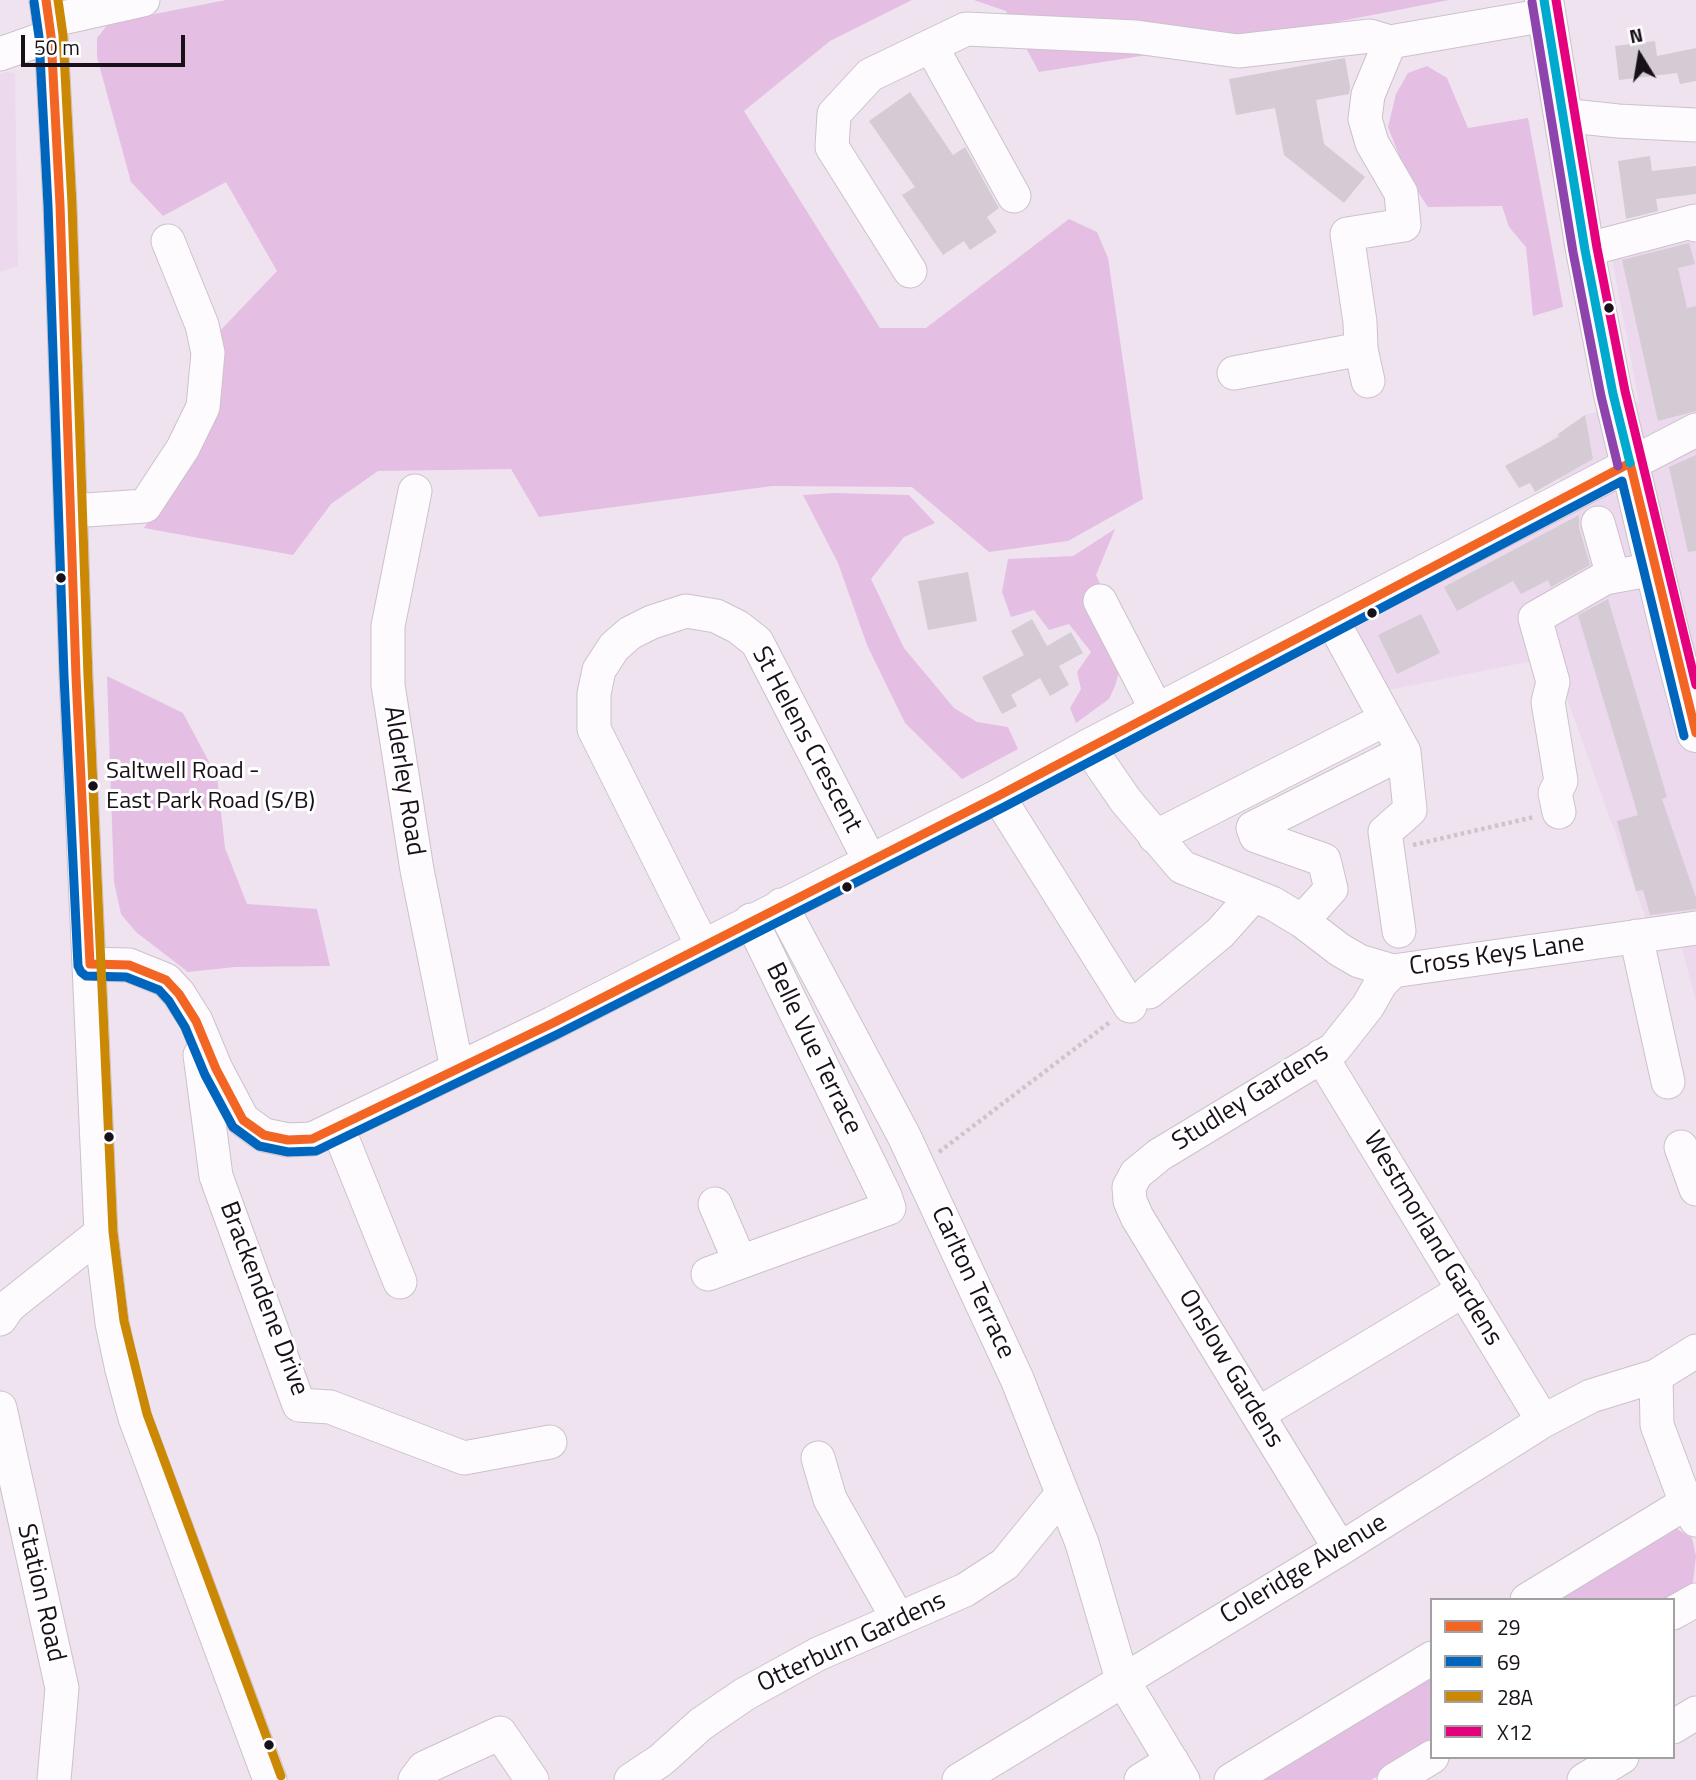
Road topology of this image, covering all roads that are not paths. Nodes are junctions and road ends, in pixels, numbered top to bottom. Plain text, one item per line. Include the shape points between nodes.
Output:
1 (143, 0) edge
2 (1545, 7) edge
3 (49, 19) edge
4 (1390, 42) junction
5 (931, 46) junction
6 (0, 54) edge
7 (1562, 115) junction
8 (1696, 125) edge
9 (1014, 196) dead end
10 (1696, 225) edge
11 (168, 241) dead end
12 (1585, 250) junction
13 (910, 271) dead end
14 (1361, 349) junction
15 (1234, 373) dead end
16 (1368, 381) dead end
17 (1696, 430) edge
18 (1630, 463) junction
19 (415, 491) dead end
20 (71, 511) junction
21 (1598, 523) dead end
22 (1654, 569) junction
23 (1613, 576) junction
24 (1100, 601) dead end
25 (1332, 620) junction
26 (1157, 711) junction
27 (1693, 714) edge
28 (1386, 719) junction
29 (1088, 746) junction
30 (1404, 752) junction
31 (998, 796) junction
32 (1559, 812) road end
33 (1155, 837) junction
34 (870, 861) junction
35 (1253, 896) junction
36 (781, 905) junction
37 (751, 920) junction
38 (1303, 921) junction
39 (1696, 928) edge
40 (1399, 931) dead end
41 (1636, 936) junction
42 (702, 945) junction
43 (90, 964) junction
44 (1393, 971) junction
45 (196, 1021) junction
46 (1321, 1056) junction
47 (457, 1069) junction
48 (1668, 1082) dead end
49 (338, 1128) junction
50 (1681, 1147) dead end
51 (1129, 1187) joint
52 (1696, 1188) edge
53 (715, 1204) dead end
54 (101, 1233) junction
55 (740, 1262) junction
56 (708, 1274) dead end
57 (400, 1282) dead end
58 (1464, 1290) junction
59 (4, 1313) edge
60 (1696, 1351) edge
61 (1656, 1376) junction
62 (0, 1408) edge
63 (1258, 1414) junction
64 (1544, 1421) junction
65 (550, 1442) dead end
66 (4, 1446) edge
67 (818, 1458) dead end
68 (1062, 1494) junction
69 (1691, 1511) edge
70 (1340, 1549) junction
71 (1531, 1598) edge
72 (1696, 1600) edge
73 (1675, 1612) edge
74 (898, 1619) junction
75 (1430, 1659) edge
76 (1122, 1679) junction
77 (1696, 1713) edge
78 (1675, 1726) edge
79 (1430, 1758) edge
80 (1619, 1759) edge
81 (1177, 1770) edge
82 (54, 1780) edge
83 (270, 1780) edge
84 (415, 1780) edge
85 (532, 1780) edge
86 (631, 1780) edge
87 (958, 1780) edge
88 (1141, 1780) edge
89 (1231, 1780) edge
90 (1394, 1780) edge
91 (1584, 1780) edge

1 - 3 street
2 - 4 street
2 - 7 main road
3 - 6 street
3 - 20 street
4 - 5 street via 1370,36 1238,51 1136,37 966,29
4 - 14 street via 1368,95 1366,119 1372,143 1401,193 1404,225 1347,234
5 - 9 street
5 - 13 street via 870,75 834,114 832,147
7 - 8 street
7 - 12 main road
10 - 12 street via 1695,221
11 - 20 street via 202,325 208,353 203,407 145,506
12 - 18 main road
14 - 15 street
14 - 16 street
17 - 18 street
18 - 22 main road
18 - 25 street
19 - 47 street, Alderley Road via 388,626 388,685 416,870
20 - 43 street
21 - 23 street
22 - 23 street
22 - 27 main road
23 - 32 street via 1535,618 1553,682 1548,702 1561,781 1555,793
24 - 26 street
25 - 26 street
25 - 28 street
26 - 29 street
28 - 30 street
28 - 33 street
29 - 31 street
29 - 33 street, Cross Keys Lane
30 - 38 street via 1253,828 1256,836 1324,860 1331,888
30 - 40 street via 1410,810 1385,832
31 - 34 street
31 - 35 street via 1140,999 1220,933
33 - 35 street, Cross Keys Lane via 1182,867
34 - 36 street
34 - 42 street, St Helens Crescent via 757,642 716,616 686,611 652,622 614,648 599,670 594,729
35 - 38 street, Cross Keys Lane
36 - 37 street
36 - 68 street, Carlton Terrace via 904,1136 1017,1378
37 - 42 street
37 - 55 street, Belle Vue Terrace via 889,1208
38 - 44 street, Cross Keys Lane via 1359,961
39 - 41 street, Cross Keys Lane
41 - 44 street, Cross Keys Lane
41 - 48 street
42 - 47 street
43 - 45 street via 129,965 166,980
43 - 54 street
44 - 46 street, Studley Gardens via 1345,1037
45 - 49 street via 243,1120 264,1135 288,1140 313,1139
45 - 65 street, Brackendene Drive via 216,1176 299,1405 330,1407 464,1458
46 - 51 street, Studley Gardens via 1159,1155 1136,1174
46 - 58 street, Westmorland Gardens
47 - 49 street
49 - 57 street
50 - 52 street
51 - 63 street, Onslow Gardens via 1137,1217
53 - 55 street
54 - 59 street
54 - 83 street via 112,1323 135,1418
55 - 56 street
58 - 63 street
58 - 64 street, Westmorland Gardens
60 - 61 street, Coleridge Avenue
61 - 64 street, Coleridge Avenue via 1591,1396
61 - 69 street via 1657,1425
62 - 66 street, Station Road
63 - 70 street, Onslow Gardens
64 - 70 street, Coleridge Avenue
66 - 82 street, Station Road via 62,1688
67 - 74 street via 830,1499
68 - 74 street, Otterburn Gardens via 1004,1564 965,1590
68 - 76 street, Carlton Terrace via 1082,1543
69 - 71 street
70 - 76 street, Coleridge Avenue
72 - 73 street
74 - 86 street, Otterburn Gardens via 818,1654 745,1694
75 - 89 street
76 - 81 street, Carlton Terrace
76 - 87 street, Coleridge Avenue
77 - 78 street
79 - 90 street
80 - 91 street
81 - 88 street
84 - 85 street via 424,1768 500,1733

